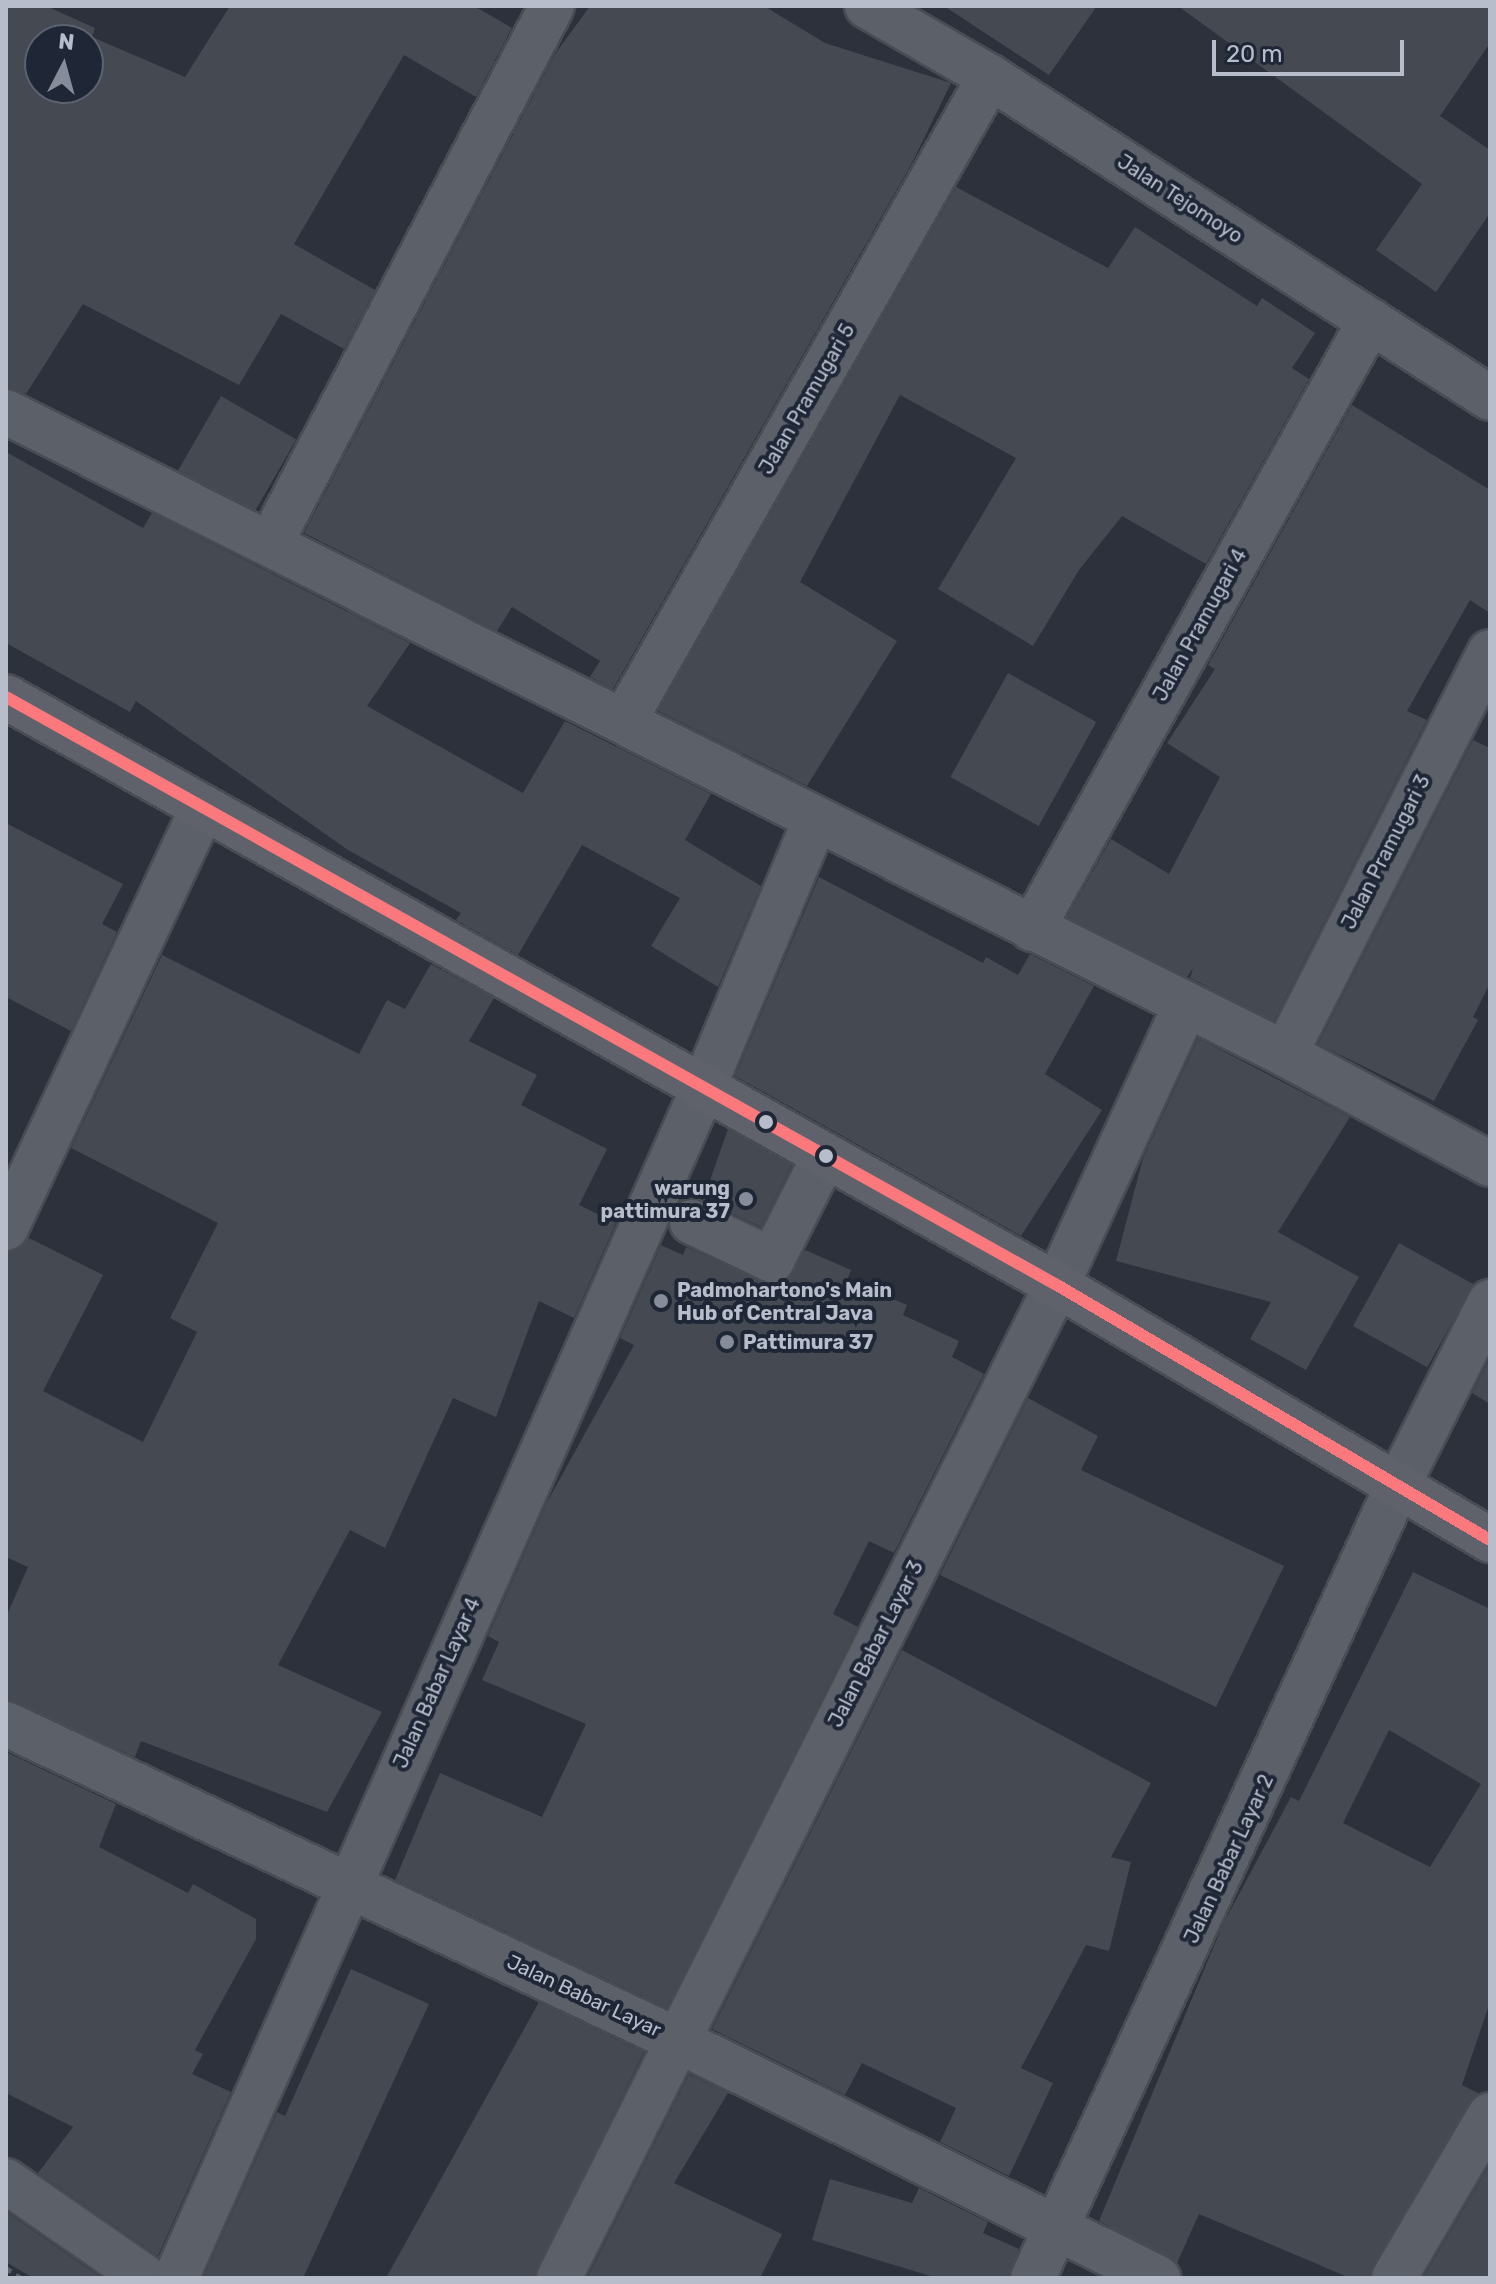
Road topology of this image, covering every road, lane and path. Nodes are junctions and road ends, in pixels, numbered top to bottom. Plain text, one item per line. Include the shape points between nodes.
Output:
1 (552, 6) edge
2 (867, 6) edge
3 (990, 77) junction
4 (1370, 321) junction
5 (1490, 398) edge
6 (6, 412) edge
7 (272, 540) junction
8 (1490, 652) edge
9 (6, 697) edge
10 (624, 721) junction
11 (203, 808) junction
12 (816, 819) junction
13 (1032, 929) junction
14 (1185, 1007) junction
15 (1285, 1054) junction
16 (702, 1091) junction
17 (824, 1157) junction
18 (1490, 1164) edge
19 (692, 1222) dead end
20 (6, 1228) edge
21 (1057, 1285) junction
22 (1490, 1302) edge
23 (1398, 1485) junction
24 (1490, 1540) edge
25 (6, 1724) edge
26 (347, 1884) junction
27 (677, 2040) junction
28 (1490, 2115) edge
29 (6, 2181) edge
30 (1057, 2232) junction
31 (6, 2268) edge
32 (21, 2278) edge
33 (146, 2278) edge
34 (176, 2278) edge
35 (559, 2278) edge
36 (1033, 2278) edge
37 (1158, 2278) edge
38 (1394, 2278) edge

1 - 7 street
2 - 3 street, Jalan Tejomoyo
3 - 4 street, Jalan Tejomoyo
3 - 10 street, Jalan Pramugari 5
4 - 5 street, Jalan Tejomoyo
4 - 13 street, Jalan Pramugari 4
6 - 7 street
7 - 10 street
8 - 15 street, Jalan Pramugari 3
9 - 11 main road
10 - 12 street
11 - 16 main road
11 - 20 street
12 - 13 street
12 - 16 street, Jalan Babar Layar 4
13 - 14 street
14 - 15 street
14 - 21 street, Jalan Babar Layar 3
15 - 18 street
16 - 17 main road
16 - 26 street, Jalan Babar Layar 4
17 - 19 street via 772,1260
17 - 21 main road
21 - 23 main road
21 - 27 street, Jalan Babar Layar 3
22 - 23 street, Jalan Babar Layar 2
23 - 24 main road
23 - 30 street, Jalan Babar Layar 2
25 - 26 street, Jalan Babar Layar
26 - 27 street, Jalan Babar Layar
26 - 34 street, Jalan Babar Layar 4
27 - 30 street, Jalan Babar Layar
27 - 35 street, Jalan Babar Layar 3
28 - 38 street
29 - 33 street
30 - 36 street, Jalan Babar Layar 2
30 - 37 street, Jalan Babar Layar
31 - 32 path

